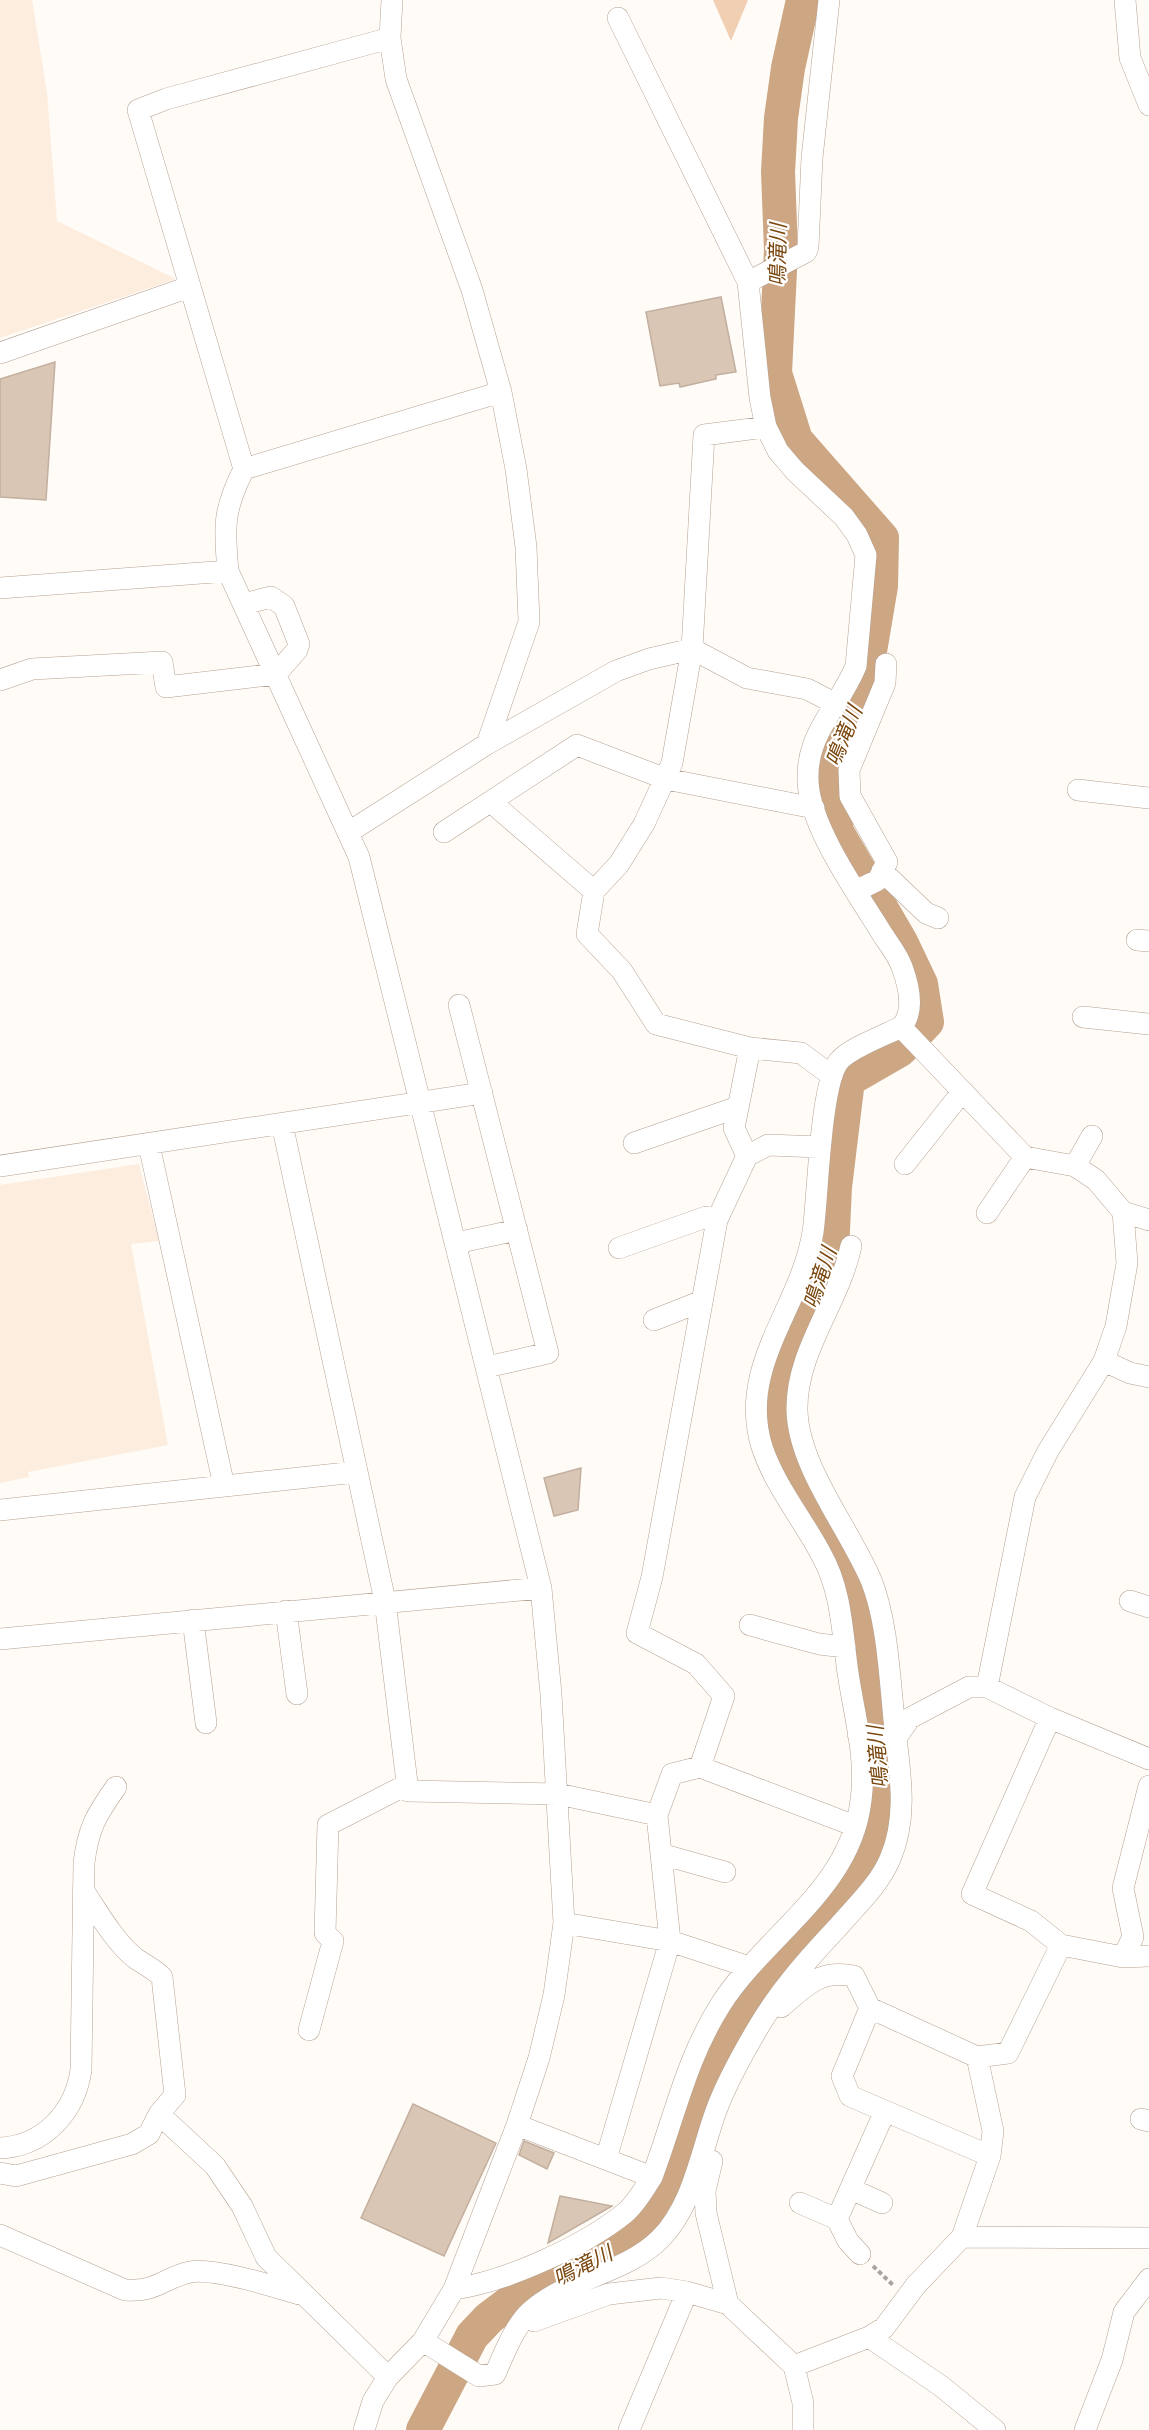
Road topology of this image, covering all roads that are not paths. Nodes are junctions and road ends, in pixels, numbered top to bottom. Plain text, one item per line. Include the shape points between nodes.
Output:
1 (392, 0) edge
2 (829, 0) edge
3 (1125, 0) edge
4 (618, 18) dead end
5 (390, 38) junction
6 (1149, 105) edge
7 (748, 282) junction
8 (189, 287) junction
9 (0, 353) edge
10 (501, 392) junction
11 (766, 427) junction
12 (244, 470) junction
13 (228, 571) junction
14 (0, 588) edge
15 (244, 604) junction
16 (692, 649) junction
17 (886, 664) dead end
18 (276, 674) junction
19 (0, 680) edge
20 (834, 703) junction
21 (488, 744) junction
22 (666, 779) junction
23 (1078, 790) dead end
24 (1149, 798) edge
25 (490, 802) junction
26 (814, 808) junction
27 (349, 832) junction
28 (444, 832) dead end
29 (869, 883) junction
30 (594, 891) junction
31 (938, 918) dead end
32 (459, 1005) dead end
33 (1083, 1017) dead end
34 (1149, 1024) edge
35 (909, 1036) junction
36 (750, 1048) junction
37 (832, 1076) junction
38 (962, 1092) junction
39 (482, 1093) junction
40 (422, 1103) junction
41 (738, 1107) junction
42 (282, 1124) junction
43 (1092, 1136) dead end
44 (634, 1143) dead end
45 (149, 1145) junction
46 (820, 1147) junction
47 (747, 1156) junction
48 (1025, 1157) junction
49 (905, 1164) dead end
50 (0, 1166) edge
51 (1075, 1166) junction
52 (1123, 1212) junction
53 (987, 1213) dead end
54 (717, 1220) junction
55 (1149, 1220) edge
56 (517, 1230) junction
57 (456, 1243) junction
58 (851, 1246) dead end
59 (619, 1248) dead end
60 (702, 1301) junction
61 (654, 1320) dead end
62 (1104, 1361) junction
63 (487, 1366) junction
64 (1149, 1377) edge
65 (356, 1472) junction
66 (224, 1486) junction
67 (0, 1510) edge
68 (541, 1588) junction
69 (385, 1601) junction
70 (286, 1611) junction
71 (193, 1620) junction
72 (750, 1624) dead end
73 (0, 1639) edge
74 (845, 1647) junction
75 (987, 1688) junction
76 (297, 1694) dead end
77 (1050, 1718) junction
78 (206, 1723) dead end
79 (863, 1734) junction
80 (893, 1738) junction
81 (1149, 1759) edge
82 (700, 1767) junction
83 (406, 1785) junction
84 (1149, 1786) edge
85 (116, 1788) dead end
86 (558, 1794) junction
87 (657, 1815) junction
88 (855, 1827) junction
89 (661, 1854) junction
90 (725, 1872) dead end
91 (83, 1890) junction
92 (564, 1923) junction
93 (670, 1941) junction
94 (1061, 1945) junction
95 (1149, 1956) edge
96 (1123, 1957) junction
97 (749, 1967) junction
98 (870, 2008) junction
99 (760, 2025) junction
100 (309, 2030) dead end
101 (977, 2057) junction
102 (729, 2082) junction
103 (885, 2111) junction
104 (159, 2114) junction
105 (517, 2126) junction
106 (0, 2148) edge
107 (990, 2156) junction
108 (606, 2159) junction
109 (0, 2173) edge
110 (652, 2177) junction
111 (851, 2189) junction
112 (800, 2203) dead end
113 (882, 2203) dead end
114 (837, 2219) junction
115 (0, 2235) edge
116 (962, 2236) junction
117 (1149, 2238) edge
118 (860, 2253) road end
119 (1149, 2278) edge
120 (454, 2289) junction
121 (687, 2292) junction
122 (303, 2296) junction
123 (728, 2304) junction
124 (520, 2327) junction
125 (869, 2337) junction
126 (423, 2341) junction
127 (794, 2366) junction
128 (388, 2377) junction
129 (364, 2430) edge
130 (629, 2430) edge
131 (803, 2430) edge
132 (995, 2430) edge
133 (1084, 2430) edge

1 - 5 street
2 - 7 street via 812,158 808,247 806,252
3 - 6 street via 1130,58
4 - 7 street
5 - 8 street via 138,110
5 - 10 street via 396,78 472,290
7 - 11 street
8 - 9 street
8 - 12 street
10 - 12 street
10 - 21 street via 525,536 530,622
11 - 16 street via 705,435
11 - 20 street via 778,451 795,471 844,518 866,555 856,666
12 - 13 street via 230,496 224,528
13 - 14 street
13 - 15 street
15 - 18 street
15 - 18 street via 271,597 284,606 299,644
16 - 20 street via 747,678 807,689
16 - 21 street via 616,671
16 - 22 street
17 - 29 street via 885,683 849,770 850,796 886,862
18 - 19 street via 166,687 162,662 32,669
18 - 27 street
20 - 26 street via 810,755 809,789
21 - 27 street
22 - 25 street via 577,745
22 - 26 street
22 - 30 street via 619,864
23 - 24 street
25 - 28 street
25 - 30 street
26 - 29 street
27 - 40 street via 359,857
29 - 31 street
29 - 35 street via 902,967 910,1004
30 - 36 street via 587,934 622,971 656,1024
32 - 39 street
33 - 34 street
35 - 37 street via 838,1062
35 - 38 street
36 - 37 street via 801,1053
36 - 41 street
37 - 46 street
38 - 48 street
38 - 49 street
39 - 40 street
39 - 56 street
40 - 42 street
40 - 57 street
41 - 44 street
41 - 47 street via 734,1128
42 - 45 street
42 - 65 street
43 - 51 street
45 - 50 street
45 - 66 street
46 - 47 street via 768,1145
46 - 74 street via 813,1234 796,1287 766,1350 756,1398 762,1446 780,1488 822,1556 838,1595
47 - 54 street
48 - 51 street
48 - 53 street
51 - 52 street via 1096,1180
52 - 55 street
52 - 62 street via 1127,1263 1116,1326
54 - 59 street via 706,1217
54 - 60 street
56 - 57 street
56 - 63 street via 548,1353
57 - 63 street
58 - 80 street via 841,1282 805,1359 797,1410 811,1468 851,1537 880,1607
60 - 61 street
60 - 82 street via 652,1577 637,1633 696,1664 724,1696
62 - 64 street
62 - 75 street via 1048,1451 1025,1497
63 - 68 street
65 - 66 street
65 - 69 street
66 - 67 street
68 - 69 street
68 - 86 street
69 - 70 street
69 - 83 street
70 - 71 street
70 - 76 street
71 - 73 street
71 - 78 street
72 - 74 street via 819,1644
74 - 79 street
75 - 77 street
75 - 80 street via 969,1687 910,1718
77 - 81 street
77 - 94 street via 972,1894 1031,1921
79 - 80 street
79 - 88 street via 861,1801
80 - 99 street via 902,1793 901,1823 890,1859 871,1890 794,1975
82 - 87 street via 672,1774
82 - 88 street
83 - 86 street via 408,1791
83 - 100 street via 328,1825 325,1933 333,1941
84 - 96 street via 1123,1888 1133,1937
85 - 91 street via 96,1815 87,1838
86 - 87 street
86 - 92 street
87 - 89 street
88 - 97 street via 843,1860 830,1878
89 - 90 street
89 - 93 street
91 - 104 street via 112,1932 162,1977 175,2095
91 - 106 street via 78,2088 42,2137
92 - 93 street
92 - 105 street via 540,2058
93 - 97 street
93 - 108 street
94 - 96 street
94 - 101 street via 1008,2053
95 - 96 street
97 - 110 street via 722,2002 693,2053
98 - 99 street via 854,1976 818,1976
98 - 101 street
98 - 103 street via 842,2076 850,2096
99 - 102 street
101 - 107 street via 993,2131
102 - 123 street via 705,2191 706,2213
102 - 124 street via 691,2187 661,2239 635,2258 560,2293 530,2312
103 - 107 street
103 - 111 street
104 - 109 street via 149,2134 132,2144 16,2176
104 - 122 street via 214,2166 242,2206 266,2257
105 - 108 street
105 - 120 street
107 - 116 street
108 - 110 street
110 - 120 street via 626,2212 576,2245 481,2285
111 - 113 street
111 - 114 street
112 - 114 street
114 - 118 street via 848,2241
115 - 122 street via 124,2290 144,2291 192,2271 247,2278
116 - 117 street
116 - 125 street via 884,2328
119 - 133 street via 1124,2312 1112,2360
120 - 126 street
121 - 123 street
121 - 124 street via 661,2288 609,2294
121 - 130 street
122 - 128 street
123 - 127 street
124 - 126 street via 495,2374 479,2376
125 - 127 street
125 - 132 street via 941,2386
126 - 128 street
127 - 131 street via 803,2403
128 - 129 street via 373,2401

